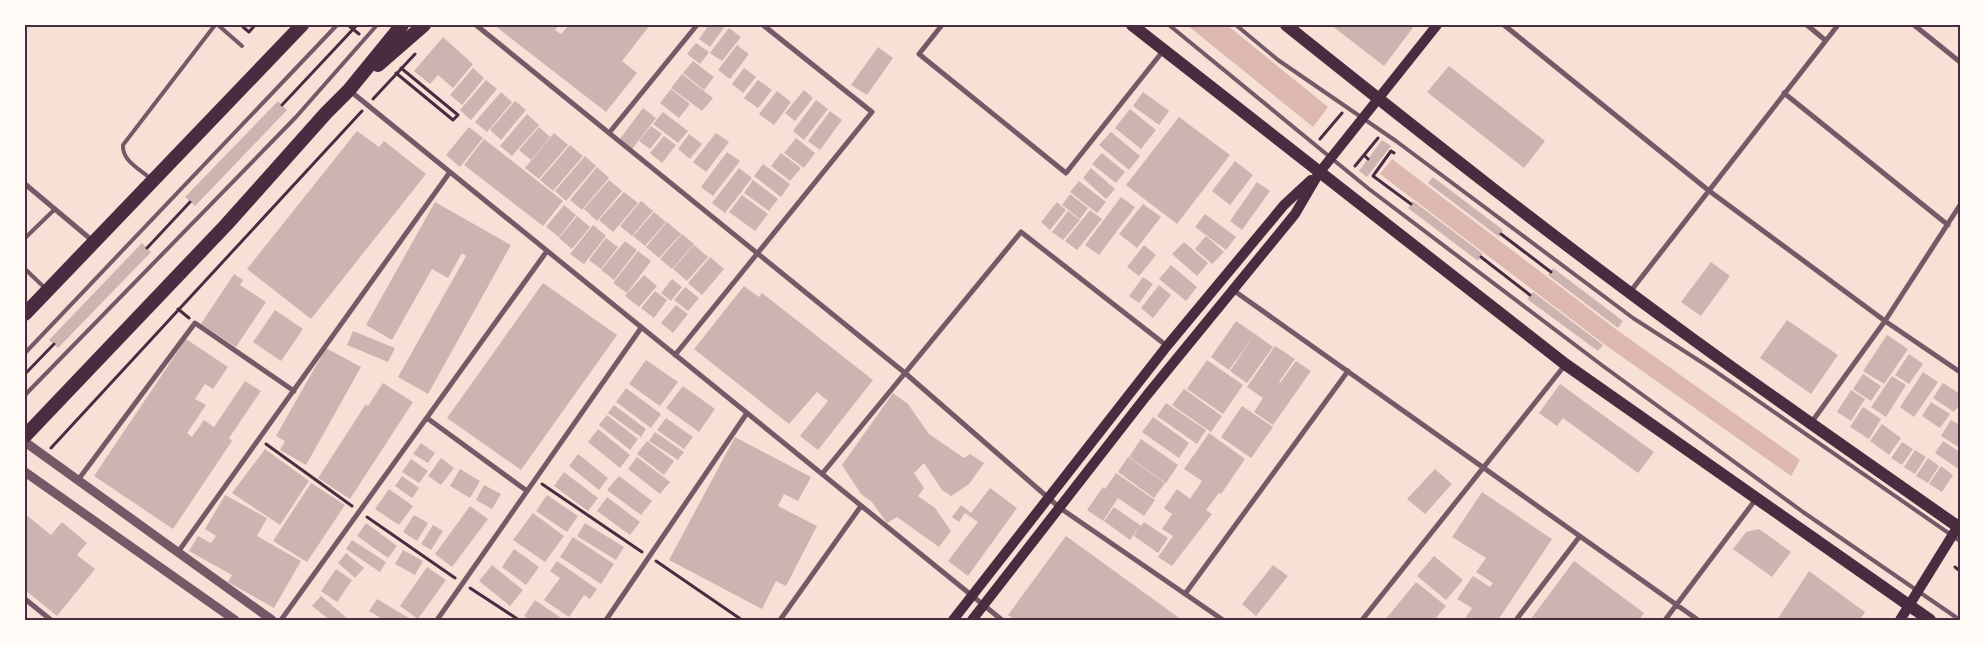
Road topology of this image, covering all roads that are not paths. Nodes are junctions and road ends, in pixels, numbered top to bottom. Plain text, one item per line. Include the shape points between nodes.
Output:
1 (217, 25) edge
2 (301, 25) edge
3 (337, 25) edge
4 (377, 25) edge
5 (402, 25) edge
6 (424, 25) edge
7 (476, 25) edge
8 (697, 25) edge
9 (763, 25) edge
10 (942, 25) edge
11 (1132, 25) edge
12 (1169, 25) edge
13 (1236, 25) edge
14 (1286, 25) edge
15 (1437, 25) edge
16 (1504, 25) edge
17 (1807, 25) edge
18 (1838, 25) edge
19 (1914, 25) edge
20 (1826, 40) junction
21 (242, 46) dead end
22 (1164, 50) junction
23 (1960, 62) edge
24 (349, 90) junction
25 (1784, 93) junction
26 (1378, 99) junction
27 (1362, 119) junction
28 (609, 133) junction
29 (1331, 158) junction
30 (450, 172) junction
31 (1319, 173) junction
32 (153, 181) junction
33 (25, 184) edge
34 (1708, 190) junction
35 (1960, 205) edge
36 (55, 209) junction
37 (1948, 224) junction
38 (25, 238) edge
39 (94, 242) junction
40 (547, 251) junction
41 (758, 254) junction
42 (25, 268) edge
43 (48, 290) junction
44 (1233, 290) junction
45 (1630, 292) junction
46 (25, 314) edge
47 (1885, 321) junction
48 (641, 328) junction
49 (1167, 346) junction
50 (25, 353) edge
51 (675, 355) junction
52 (1565, 364) junction
53 (1348, 371) junction
54 (1960, 372) edge
55 (905, 373) junction
56 (294, 391) junction
57 (25, 394) edge
58 (747, 413) junction
59 (427, 418) junction
60 (1811, 423) junction
61 (25, 436) edge
62 (25, 442) edge
63 (1483, 468) junction
64 (25, 472) edge
65 (822, 474) junction
66 (78, 480) junction
67 (527, 491) junction
68 (1049, 498) junction
69 (1756, 499) junction
70 (861, 506) junction
71 (1060, 508) junction
72 (1959, 530) edge
73 (1580, 536) junction
74 (178, 552) junction
75 (1918, 590) junction
76 (1185, 594) junction
77 (972, 596) junction
78 (25, 599) edge
79 (983, 605) junction
80 (1677, 605) junction
81 (1909, 605) junction
82 (229, 618) edge
83 (51, 620) edge
84 (272, 620) edge
85 (281, 620) edge
86 (437, 620) edge
87 (606, 620) edge
88 (780, 620) edge
89 (953, 620) edge
90 (972, 620) edge
91 (1002, 620) edge
92 (1223, 620) edge
93 (1362, 620) edge
94 (1516, 620) edge
95 (1665, 620) edge
96 (1698, 620) edge
97 (1900, 620) edge
98 (1930, 620) edge
99 (1960, 620) edge

1 - 21 lane
1 - 32 lane via 123,144 126,158
2 - 32 highway
3 - 50 lane
4 - 57 lane via 296,117
5 - 24 highway
6 - 24 highway
7 - 28 street
8 - 28 street
9 - 41 street via 872,112
10 - 22 street via 919,54 1066,173
11 - 22 main road
12 - 29 lane
13 - 27 lane via 1278,60
14 - 26 main road
15 - 26 main road
16 - 34 street
17 - 20 street
18 - 20 street
19 - 23 street
20 - 25 street
22 - 31 main road
24 - 30 street
24 - 61 highway
25 - 34 street
25 - 37 street
26 - 27 main road
26 - 45 main road
27 - 29 main road
27 - 72 lane via 1633,318
28 - 41 street
29 - 31 main road
29 - 75 lane via 1603,366 1803,512
30 - 40 street
30 - 56 street
31 - 44 main road via 1295,214
31 - 49 main road via 1284,204
31 - 52 main road
32 - 39 highway
33 - 36 street
34 - 45 street
34 - 47 street
35 - 37 street
36 - 38 lane
36 - 39 street
37 - 47 street
39 - 43 highway
40 - 48 street
40 - 59 street
41 - 51 street
41 - 55 street
42 - 43 lane
43 - 46 highway
44 - 53 street
44 - 71 main road
45 - 60 main road
47 - 54 street
47 - 60 street
48 - 51 street
48 - 67 street
49 - 55 street via 1021,232
49 - 68 main road
51 - 58 street
52 - 63 street
52 - 69 main road
53 - 63 street
53 - 76 street
55 - 65 street
55 - 68 street
56 - 66 street via 195,323
56 - 74 street
58 - 65 street
58 - 87 street
59 - 67 street
59 - 85 street
60 - 72 main road
62 - 66 street
63 - 73 street
63 - 93 street
64 - 82 street
65 - 70 street
66 - 74 street
67 - 86 street
68 - 71 street
68 - 77 main road
69 - 80 street
69 - 81 main road
70 - 77 street
70 - 88 street
71 - 76 street
71 - 79 main road
72 - 75 main road
73 - 80 street
73 - 94 street
74 - 84 street
75 - 81 main road
75 - 99 lane
76 - 92 street
77 - 79 street
77 - 89 main road
78 - 83 street
79 - 90 main road
79 - 91 street
80 - 95 street
80 - 96 street
81 - 97 main road
81 - 98 main road

